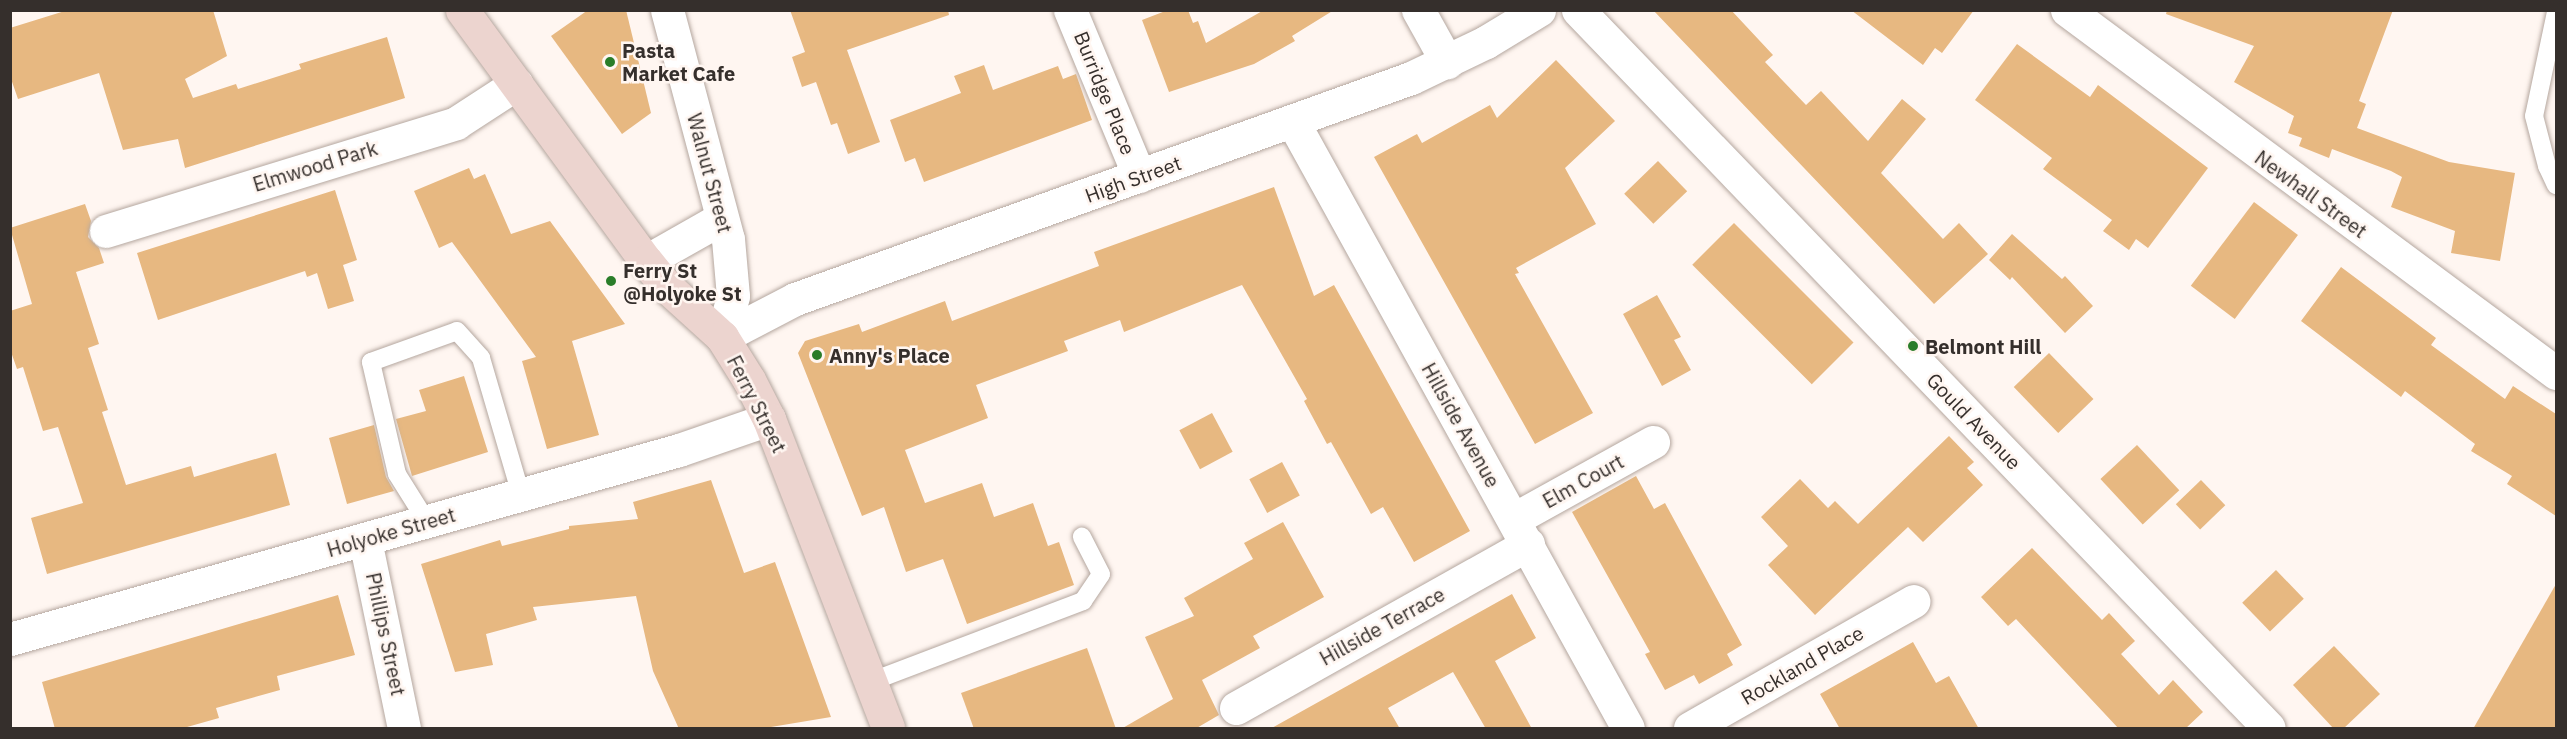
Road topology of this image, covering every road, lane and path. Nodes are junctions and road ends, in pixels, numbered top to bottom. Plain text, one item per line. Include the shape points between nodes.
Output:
1 (462, 10) edge
2 (667, 10) edge
3 (1070, 10) edge
4 (1418, 10) edge
5 (1539, 10) edge
6 (1578, 10) edge
7 (2067, 10) edge
8 (2556, 12) edge
9 (1447, 62) junction
10 (516, 84) junction
11 (1293, 122) junction
12 (1140, 176) junction
13 (2556, 185) edge
14 (722, 218) junction
15 (106, 231) dead end
16 (646, 261) junction
17 (722, 337) junction
18 (2556, 373) edge
19 (769, 419) junction
20 (1653, 442) dead end
21 (521, 495) junction
22 (427, 522) junction
23 (1521, 531) junction
24 (1082, 537) dead end
25 (365, 540) junction
26 (1914, 601) dead end
27 (10, 639) edge
28 (870, 682) junction
29 (1236, 708) dead end
30 (404, 729) edge
31 (888, 729) edge
32 (1628, 729) edge
33 (1690, 729) edge
34 (2269, 729) edge

1 - 10 main road, Ferry Street
2 - 14 street, Walnut Street
3 - 12 street, Burridge Place
4 - 9 street
5 - 9 street, High Street
6 - 34 street, Gould Avenue
7 - 18 street, Newhall Street
8 - 13 lane via 2534,116
9 - 11 street, High Street
10 - 15 street, Elmwood Park via 456,123
10 - 16 main road, Ferry Street
11 - 12 street, High Street
11 - 23 street, Hillside Avenue
12 - 17 street, High Street via 795,299
14 - 16 street
14 - 17 street, Walnut Street via 733,296
16 - 17 main road, Ferry Street via 666,286
17 - 19 main road, Ferry Street
19 - 21 street, Holyoke Street via 679,450
19 - 28 main road, Ferry Street
20 - 23 street, Elm Court
21 - 22 street, Holyoke Street
21 - 22 lane via 481,358 457,331 371,362 397,474
22 - 25 street, Holyoke Street
23 - 29 street, Hillside Terrace
23 - 32 street, Hillside Avenue
24 - 28 lane via 1101,574 1083,601
25 - 27 street, Holyoke Street
25 - 30 street, Phillips Street
26 - 33 street, Rockland Place
28 - 31 main road, Ferry Street

